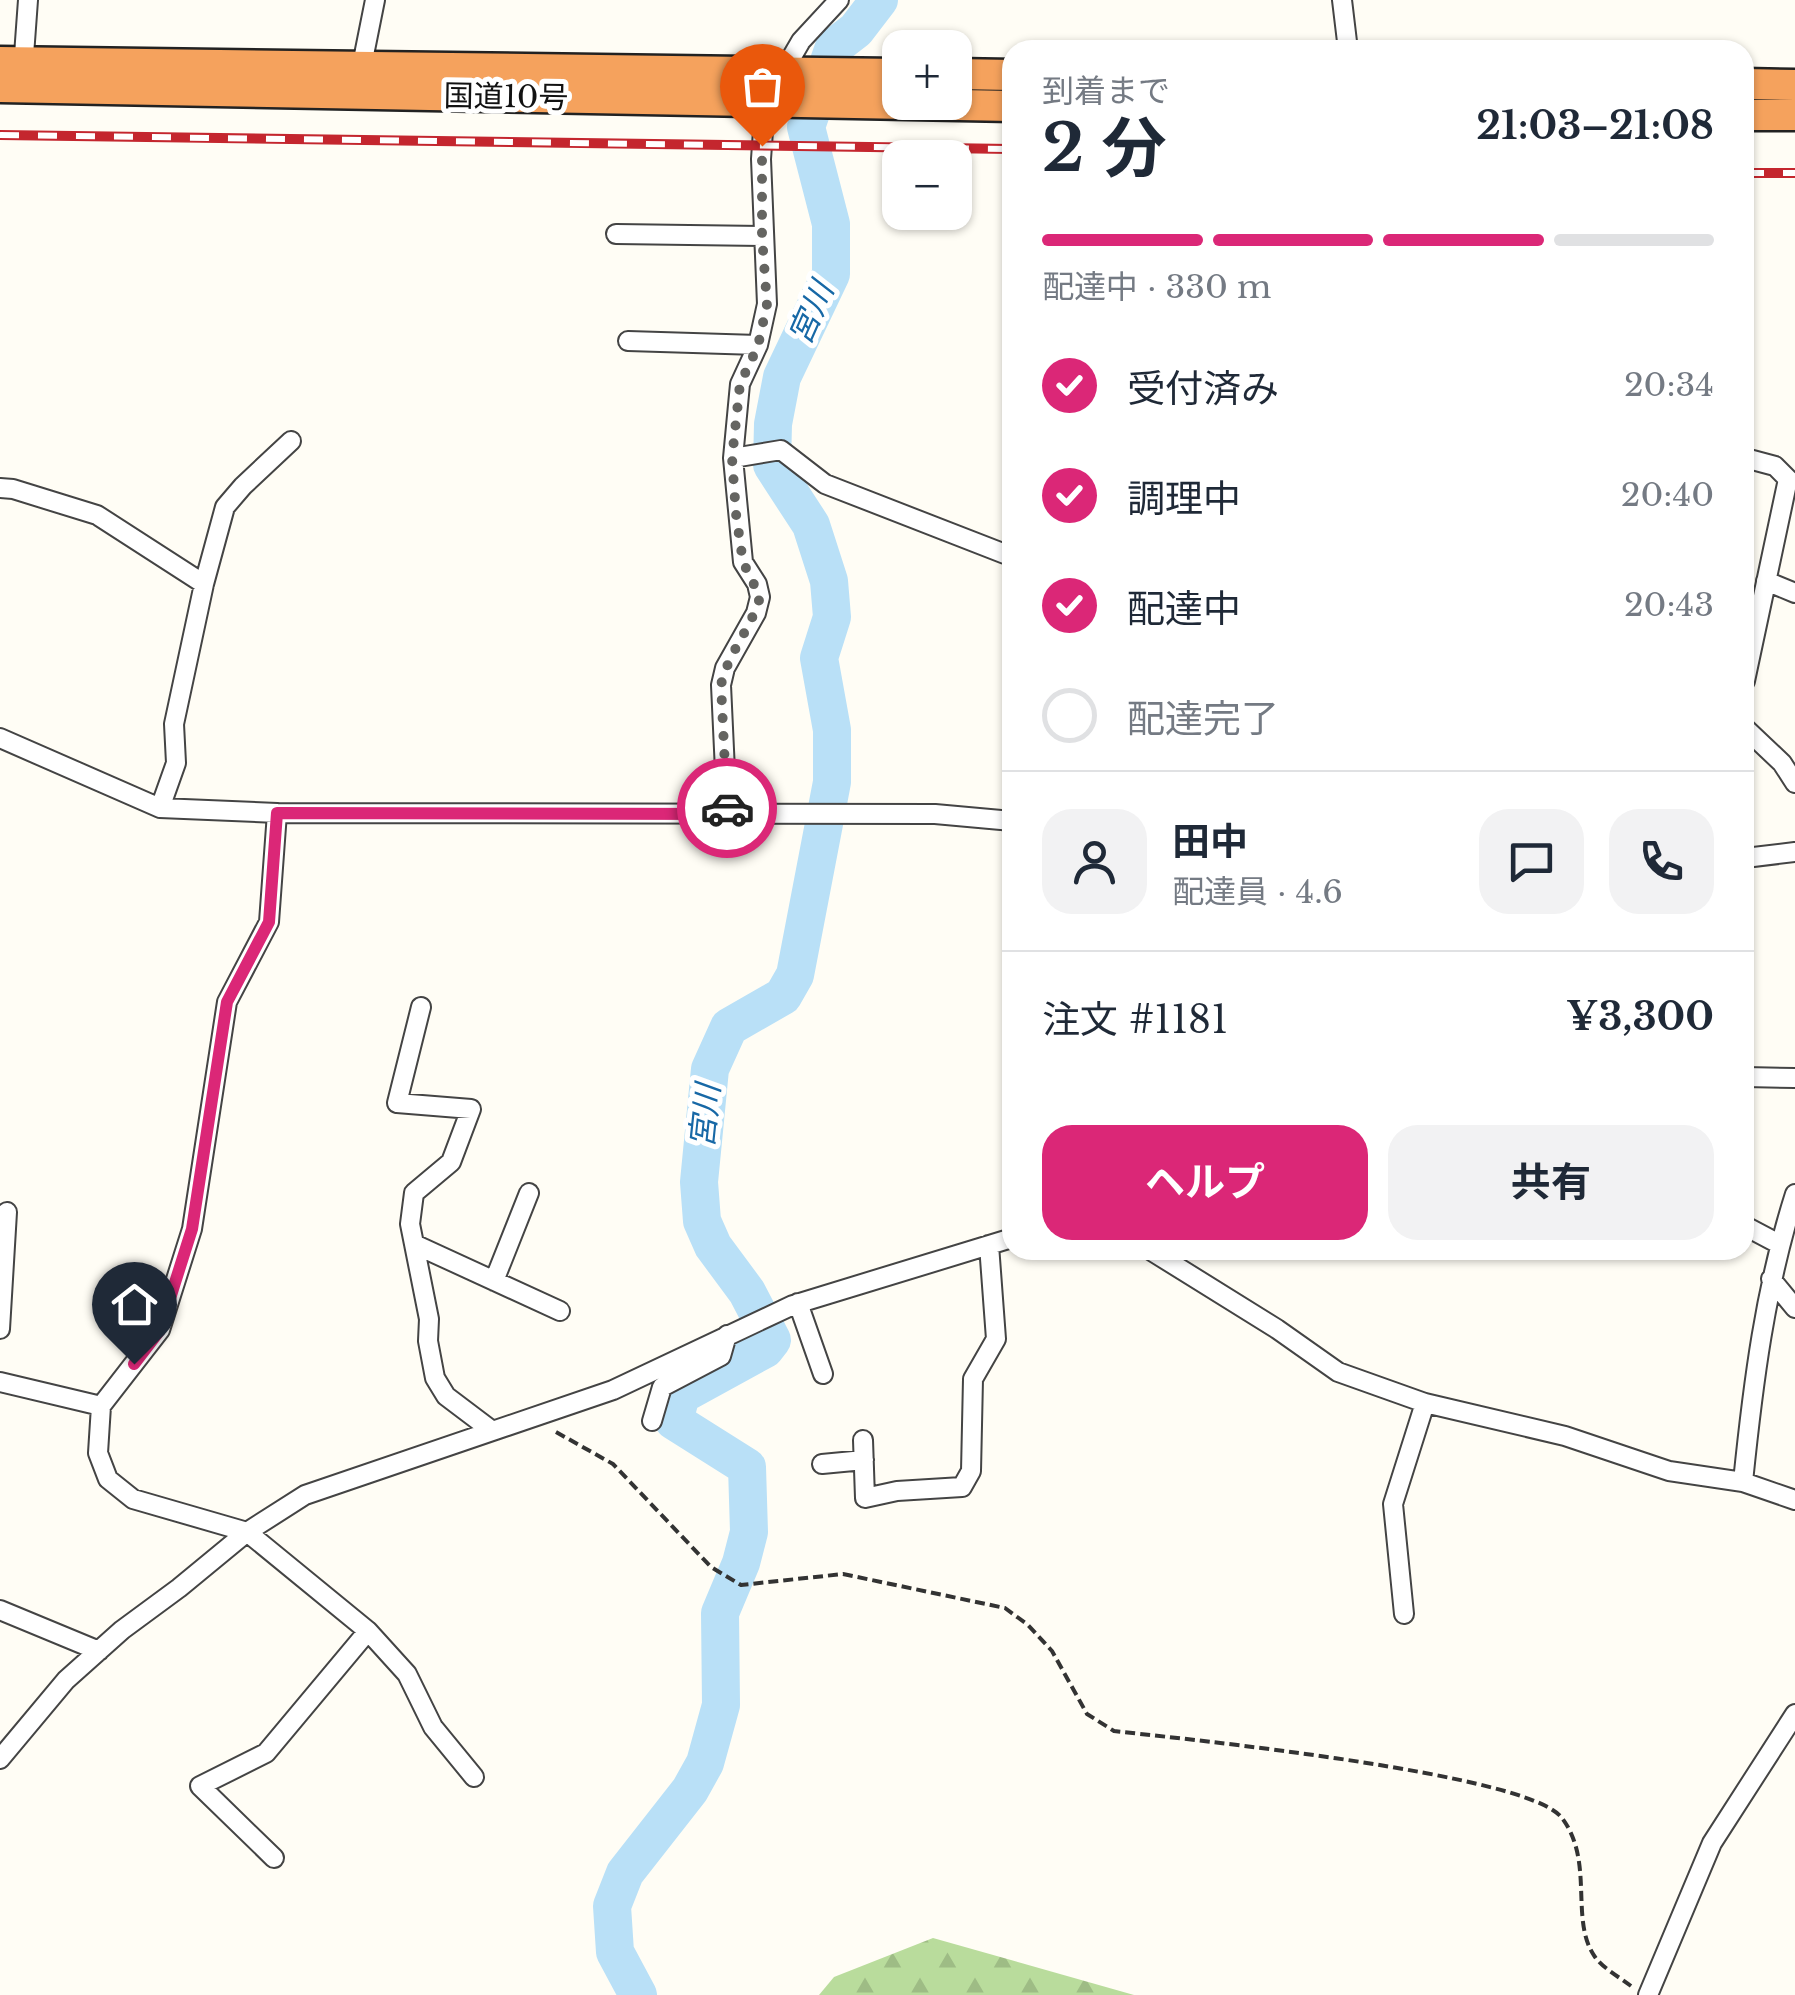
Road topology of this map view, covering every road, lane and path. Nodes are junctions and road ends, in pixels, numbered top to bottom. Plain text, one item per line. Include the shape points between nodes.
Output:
1 (28, 0) edge
2 (376, 0) edge
3 (839, 0) edge
4 (1342, 0) edge
5 (1347, 40) edge
6 (362, 65) junction
7 (784, 73) junction
8 (882, 74) edge
9 (972, 74) edge
10 (12, 75) edge
11 (1002, 75) edge
12 (1754, 84) edge
13 (1795, 85) edge
14 (766, 103) junction
15 (1002, 106) edge
16 (1754, 114) edge
17 (1795, 115) edge
18 (616, 234) dead end
19 (762, 236) junction
20 (628, 341) dead end
21 (758, 346) junction
22 (291, 442) dead end
23 (732, 458) junction
24 (1754, 460) edge
25 (0, 488) edge
26 (1002, 553) edge
27 (1766, 582) junction
28 (204, 584) junction
29 (1795, 593) edge
30 (1754, 638) edge
31 (1754, 737) edge
32 (0, 738) edge
33 (1795, 783) edge
34 (160, 808) junction
35 (277, 813) junction
36 (727, 814) junction
37 (1002, 820) edge
38 (1795, 852) edge
39 (1754, 857) edge
40 (421, 1006) dead end
41 (1754, 1077) edge
42 (1795, 1078) edge
43 (528, 1193) dead end
44 (1795, 1194) edge
45 (8, 1212) dead end
46 (1754, 1231) edge
47 (1002, 1241) edge
48 (414, 1244) junction
49 (1779, 1244) junction
50 (989, 1245) junction
51 (1166, 1260) edge
52 (1772, 1279) junction
53 (494, 1280) junction
54 (795, 1304) junction
55 (1795, 1308) edge
56 (560, 1311) dead end
57 (0, 1329) edge
58 (727, 1335) junction
59 (823, 1374) dead end
60 (0, 1382) edge
61 (1425, 1404) junction
62 (100, 1406) junction
63 (520, 1420) junction
64 (652, 1421) dead end
65 (491, 1430) junction
66 (863, 1440) dead end
67 (864, 1460) junction
68 (822, 1464) dead end
69 (1743, 1482) junction
70 (1795, 1500) edge
71 (247, 1532) junction
72 (0, 1610) edge
73 (1404, 1614) dead end
74 (368, 1631) junction
75 (98, 1650) junction
76 (1795, 1714) edge
77 (0, 1759) edge
78 (474, 1777) dead end
79 (274, 1858) dead end
80 (1641, 1992) edge

1 - 10 street
2 - 6 street
3 - 7 street via 801,41
4 - 5 street
6 - 7 highway, 国道10号
6 - 10 highway, 国道10号
7 - 8 highway, 国道10号
7 - 14 street
9 - 11 highway
10 - 14 highway, 国道10号
12 - 13 highway
14 - 15 highway, 国道10号
14 - 19 street
16 - 17 highway
18 - 19 street
19 - 21 street via 767,304
20 - 21 street
21 - 23 street via 740,384
22 - 28 street via 225,508
23 - 26 street via 781,450 825,484
23 - 36 street via 743,562 760,597 721,685
24 - 27 street via 1788,478
25 - 28 street via 97,515
27 - 29 street
27 - 30 street
28 - 34 street via 174,724 176,764
31 - 33 street
32 - 34 street
34 - 35 street
35 - 36 street
35 - 62 street via 269,922 227,1002 192,1229 160,1330
36 - 37 street
38 - 39 street
40 - 48 street via 398,1104 471,1109 451,1162 414,1193
41 - 42 street
43 - 53 street
44 - 49 street
45 - 57 street
46 - 49 street
47 - 50 street
48 - 53 street
48 - 65 street via 435,1378 446,1396
49 - 52 street
50 - 54 street
50 - 67 street via 996,1339 973,1379 971,1470 962,1487 864,1498
51 - 61 street via 1338,1372
52 - 55 street
52 - 69 street
53 - 56 street
54 - 58 street
54 - 59 street
58 - 63 street via 613,1390
58 - 64 street via 721,1356 662,1387
60 - 62 street
61 - 69 street via 1564,1436 1669,1471
61 - 73 street via 1392,1504
62 - 71 street via 98,1453 108,1479 134,1499
63 - 65 street
63 - 80 path via 562,1434 613,1464 710,1566 741,1585 843,1574 1005,1608 1052,1651 1087,1714 1114,1731 1385,1765 1516,1793 1560,1814 1581,1865 1585,1937 1598,1961
65 - 71 street via 305,1495
66 - 67 street
67 - 68 street
69 - 70 street
71 - 74 street
71 - 75 street
72 - 75 street
74 - 78 street via 407,1674 433,1727
74 - 79 street via 266,1752 200,1786
75 - 77 street
76 - 80 street via 1712,1843

